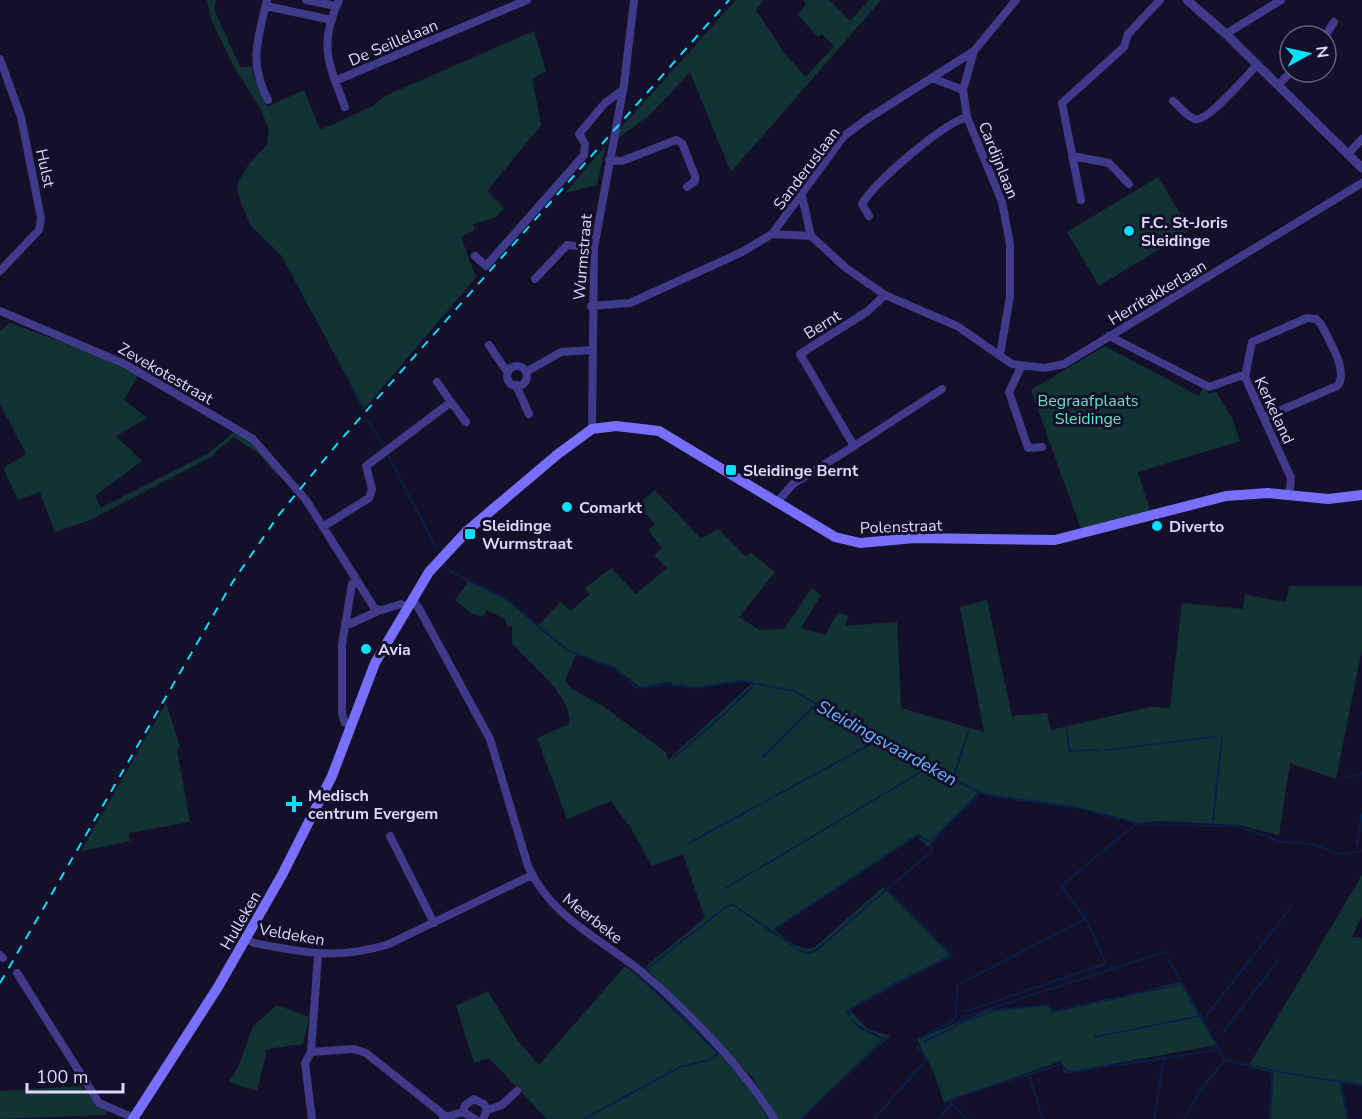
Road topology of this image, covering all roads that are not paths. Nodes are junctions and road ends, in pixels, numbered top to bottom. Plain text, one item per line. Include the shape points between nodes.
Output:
1 (306, 0) edge
2 (526, 0) edge
3 (634, 0) edge
4 (1016, 0) edge
5 (1160, 0) edge
6 (1187, 0) edge
7 (1281, 0) edge
8 (266, 3) edge
9 (338, 3) edge
10 (332, 20) junction
11 (1226, 34) junction
12 (974, 51) junction
13 (0, 59) edge
14 (1257, 65) junction
15 (933, 78) junction
16 (335, 81) junction
17 (1278, 86) joint
18 (623, 90) junction
19 (963, 90) junction
20 (268, 100) dead end
21 (1173, 101) dead end
22 (345, 107) dead end
23 (967, 117) junction
24 (1362, 139) edge
25 (1348, 154) junction
26 (1072, 156) junction
27 (609, 160) junction
28 (1362, 168) edge
29 (1362, 183) edge
30 (1129, 184) dead end
31 (687, 187) dead end
32 (802, 196) junction
33 (1081, 200) dead end
34 (869, 216) dead end
35 (772, 234) junction
36 (811, 236) junction
37 (594, 248) junction
38 (475, 256) dead end
39 (0, 272) edge
40 (535, 279) dead end
41 (885, 295) junction
42 (591, 306) junction
43 (0, 311) edge
44 (1109, 336) junction
45 (489, 345) dead end
46 (592, 350) junction
47 (1000, 356) junction
48 (1022, 367) junction
49 (526, 372) junction
50 (508, 373) junction
51 (1245, 377) junction
52 (436, 382) dead end
53 (516, 386) junction
54 (942, 389) dead end
55 (451, 402) junction
56 (530, 414) dead end
57 (1265, 417) junction
58 (466, 422) dead end
59 (592, 429) junction
60 (854, 446) junction
61 (1042, 447) dead end
62 (1289, 495) junction
63 (1362, 495) edge
64 (778, 501) junction
65 (324, 526) junction
66 (356, 581) junction
67 (409, 604) junction
68 (378, 611) junction
69 (345, 623) junction
70 (351, 725) junction
71 (390, 836) dead end
72 (532, 875) junction
73 (434, 923) junction
74 (247, 939) junction
75 (318, 955) junction
76 (16, 973) dead end
77 (311, 1052) junction
78 (517, 1090) dead end
79 (487, 1110) junction
80 (463, 1112) junction
81 (134, 1118) edge
82 (443, 1118) edge
83 (312, 1119) edge
84 (475, 1119) edge
85 (483, 1119) edge
86 (774, 1119) edge

1 - 9 street
2 - 16 street, De Seillelaan
3 - 18 street, Wurmstraat
4 - 12 street, Sanderuslaan
5 - 26 street via 1128,34 1124,47 1062,103
6 - 11 street
7 - 11 street
8 - 10 street
8 - 20 street via 254,54 258,80
9 - 10 street
10 - 16 street via 326,55
11 - 14 street
12 - 15 street, Sanderuslaan
12 - 19 street, Cardijnlaan
13 - 39 street, Hulst via 21,117 41,218 39,230
14 - 17 street
14 - 21 street via 1218,107 1202,118 1190,117
15 - 19 street
15 - 32 street, Sanderuslaan via 844,136
16 - 22 street
17 - 25 street
18 - 27 street, Wurmstraat
18 - 38 street via 605,103 579,134 585,144 584,155 529,219 486,266
19 - 23 street, Cardijnlaan
23 - 34 street, Cardijnlaan via 934,136 881,182 862,204
23 - 47 street, Cardijnlaan via 1002,202 1010,244 1010,296
24 - 25 street
25 - 28 street
26 - 30 street via 1109,163
26 - 33 street
27 - 31 street via 622,161 676,140 682,143 695,176
27 - 37 street, Wurmstraat
29 - 44 street, Herritakkerlaan
32 - 35 street, Sanderuslaan
32 - 36 street
35 - 36 street
35 - 42 street, Sanderuslaan via 742,252 630,303
36 - 41 street, Herritakkerlaan via 846,268
37 - 40 street via 567,245
37 - 42 street, Wurmstraat
41 - 47 street, Herritakkerlaan via 957,326
41 - 60 street, Bernt via 868,311 800,354
42 - 46 street, Wurmstraat
43 - 65 street, Zevekotestraat via 125,364 244,434 267,453
44 - 48 street, Herritakkerlaan via 1064,364
44 - 51 street, Kerkeland via 1209,387
45 - 50 street
46 - 49 street via 561,352
46 - 59 street, Wurmstraat
47 - 48 street, Herritakkerlaan
48 - 61 street via 1009,392 1028,448
49 - 50 street via 516,366
49 - 53 street via 525,382
50 - 53 street via 508,380
51 - 57 street, Kerkeland
51 - 57 street via 1252,342 1307,318 1321,324 1341,370 1341,382
52 - 55 street
53 - 56 street
54 - 60 street
55 - 58 street
55 - 65 street via 368,462 365,469 372,489 369,498
57 - 62 street, Kerkeland via 1291,478
59 - 64 main road, Polenstraat via 616,426 659,431
59 - 67 main road, Hulleken via 441,556
60 - 64 street via 793,484
62 - 63 main road, Polenstraat via 1328,499
62 - 64 main road, Polenstraat via 1220,497 1044,541 915,538 852,542 835,537
65 - 66 street
66 - 68 street
66 - 69 street
67 - 68 street
67 - 70 main road, Hulleken via 375,663
67 - 72 street, Meerbeke via 417,605 485,729
68 - 69 street
69 - 70 street via 342,714 345,723
70 - 74 main road, Hulleken via 319,804
71 - 73 street
72 - 73 street, Veldeken
72 - 86 street, Meerbeke via 562,914 644,974 676,1005 743,1074
73 - 75 street, Veldeken via 368,951
74 - 75 street, Veldeken
74 - 81 main road, Hulleken
75 - 77 street
76 - 81 street via 99,1103
77 - 82 street via 354,1049 366,1053
77 - 83 street via 305,1063
78 - 79 street via 502,1106
79 - 80 street via 474,1100 465,1105
79 - 85 street
80 - 82 street
80 - 84 street

